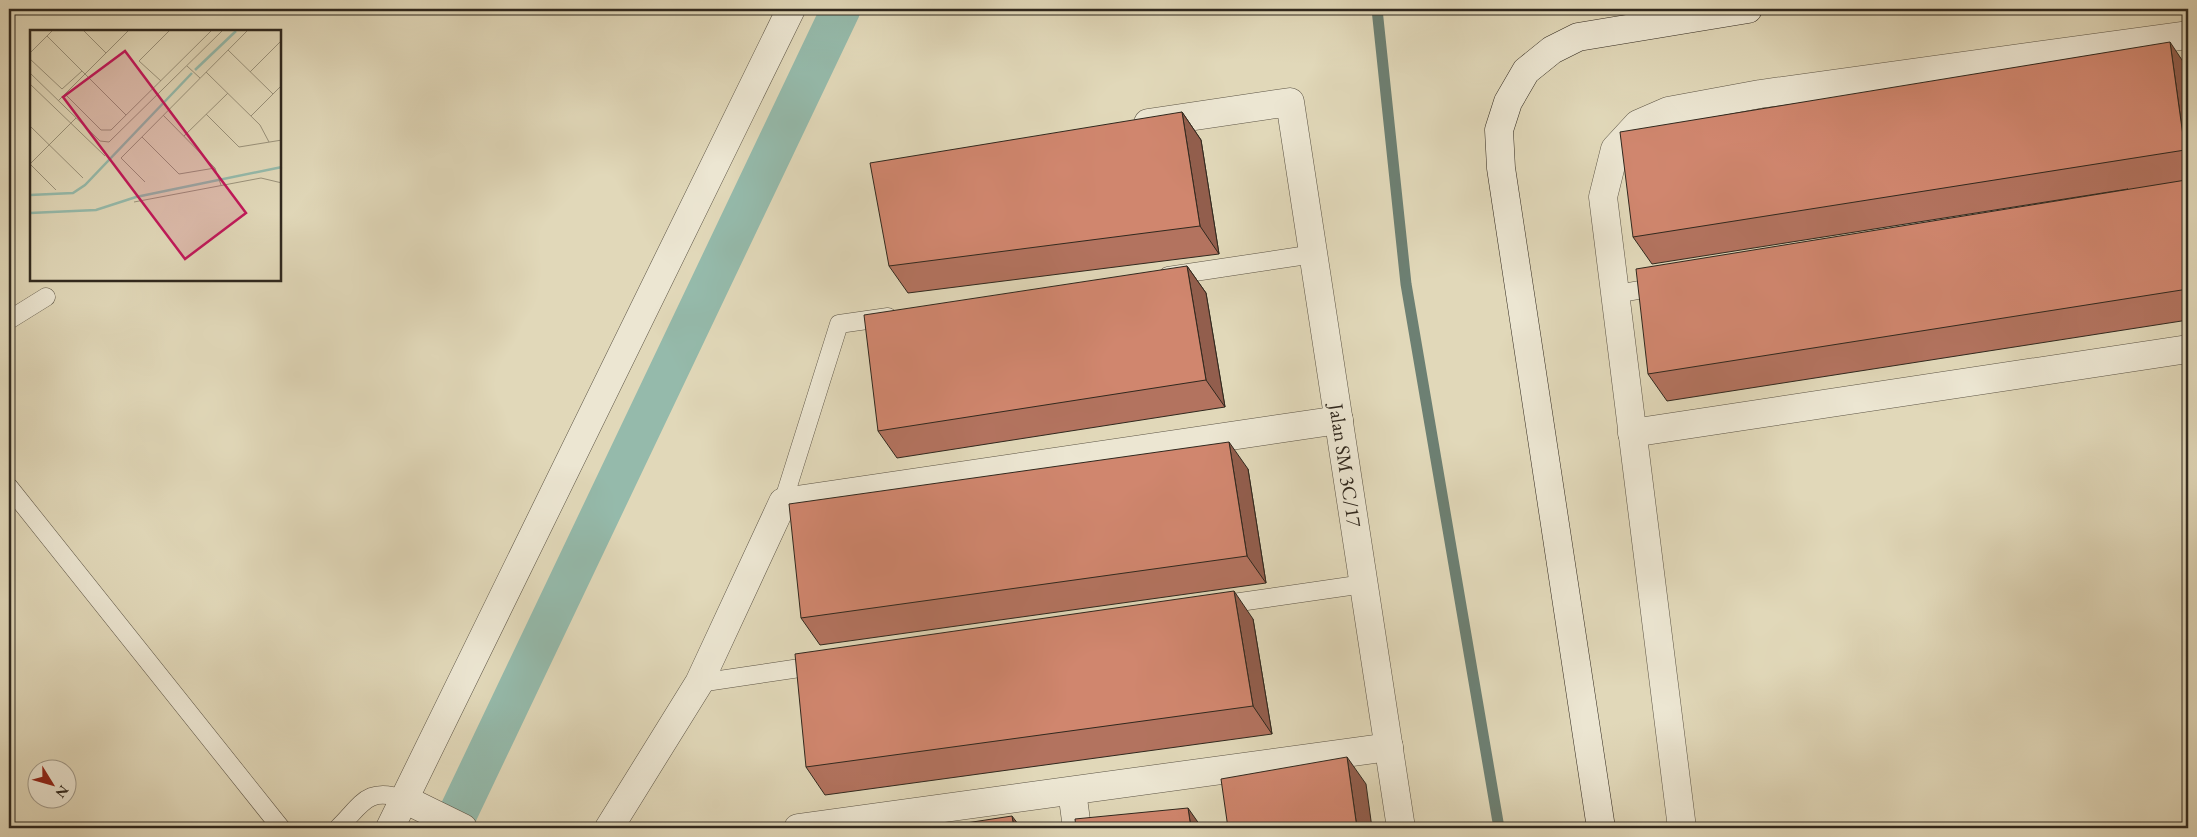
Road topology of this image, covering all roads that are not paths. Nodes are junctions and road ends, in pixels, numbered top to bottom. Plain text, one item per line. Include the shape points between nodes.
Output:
1 (792, 9) edge
2 (1748, 9) edge
3 (2188, 35) edge
4 (1126, 126) edge
5 (1314, 254) junction
6 (1149, 278) edge
7 (1674, 285) edge
8 (1616, 294) junction
9 (46, 297) dead end
10 (906, 314) edge
11 (9, 320) edge
12 (2188, 349) edge
13 (1339, 420) junction
14 (1632, 433) junction
15 (9, 487) edge
16 (783, 502) junction
17 (1364, 584) junction
18 (1198, 608) edge
19 (836, 662) edge
20 (699, 683) junction
21 (1389, 748) junction
22 (1072, 791) junction
23 (404, 799) junction
24 (281, 828) edge
25 (338, 828) edge
26 (390, 828) edge
27 (463, 828) edge
28 (609, 828) edge
29 (798, 828) edge
30 (1077, 828) edge
31 (1401, 828) edge
32 (1601, 828) edge
33 (1682, 828) edge

1 - 23 street
2 - 32 street via 1578,37 1552,50 1526,71 1508,102 1499,130 1501,168
3 - 8 street via 1760,94 1668,112 1638,124 1615,149 1604,197
4 - 5 street, Jalan SM 3C/17 via 1290,102
5 - 6 lane
5 - 13 street, Jalan SM 3C/17
7 - 8 lane
8 - 14 street
9 - 11 lane
10 - 16 lane via 838,324
12 - 14 street
13 - 16 street
13 - 17 street, Jalan SM 3C/17
14 - 33 street
15 - 24 lane
16 - 20 street
17 - 18 lane
17 - 21 street, Jalan SM 3C/17
19 - 20 lane
20 - 28 street
21 - 22 street via 1222,780
21 - 31 street, Jalan SM 3C/17
22 - 29 street
22 - 30 street
23 - 25 lane via 388,794 372,797 360,803
23 - 26 street
23 - 27 street

